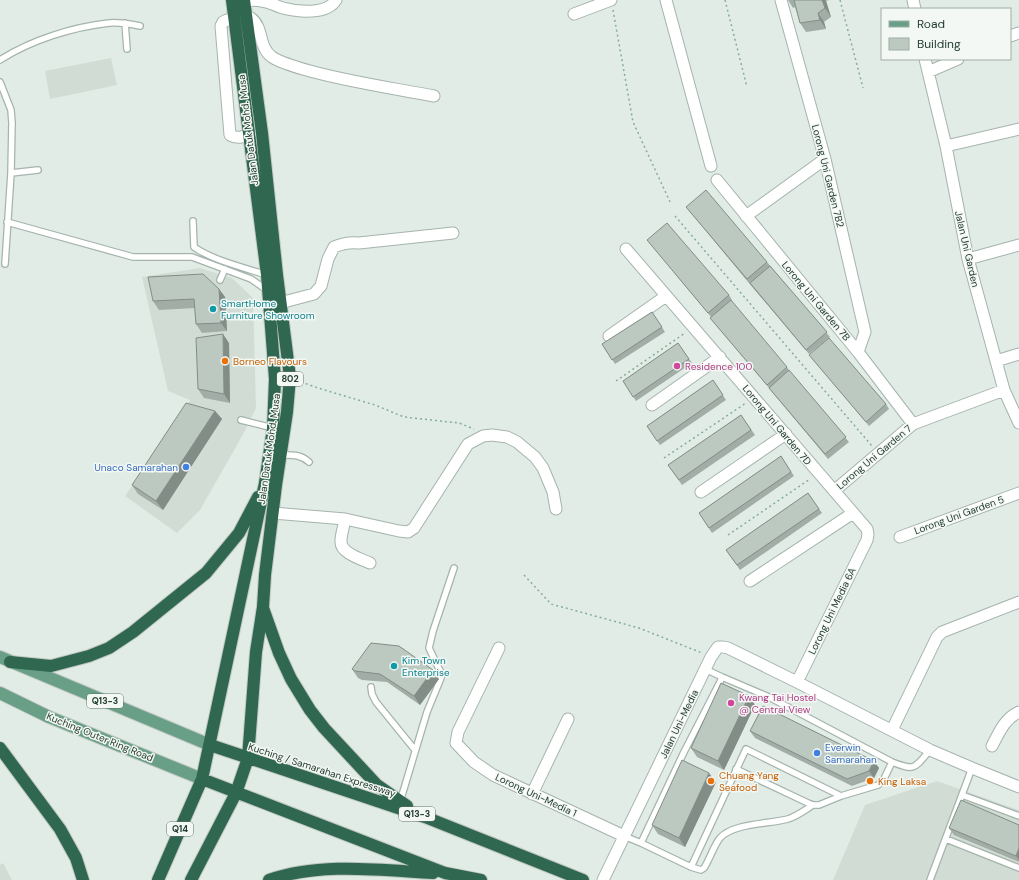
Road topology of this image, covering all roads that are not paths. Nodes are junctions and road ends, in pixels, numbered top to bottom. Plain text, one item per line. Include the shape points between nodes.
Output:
1 (240, 0) edge
2 (336, 0) edge
3 (666, 0) edge
4 (781, 0) edge
5 (612, 4) edge
6 (574, 14) dead end
7 (240, 19) junction
8 (126, 23) junction
9 (140, 26) dead end
10 (127, 48) dead end
11 (0, 60) edge
12 (925, 60) edge
13 (956, 60) edge
14 (928, 72) junction
15 (0, 82) edge
16 (434, 96) dead end
17 (1019, 129) edge
18 (250, 135) junction
19 (946, 146) junction
20 (825, 159) junction
21 (711, 166) dead end
22 (38, 170) dead end
23 (11, 173) junction
24 (717, 180) dead end
25 (746, 216) junction
26 (193, 221) dead end
27 (7, 222) junction
28 (453, 233) dead end
29 (1019, 245) edge
30 (626, 249) dead end
31 (968, 259) junction
32 (5, 264) dead end
33 (225, 269) junction
34 (267, 275) junction
35 (220, 280) dead end
36 (269, 291) junction
37 (666, 296) junction
38 (280, 303) junction
39 (609, 336) dead end
40 (858, 352) junction
41 (1019, 354) edge
42 (720, 358) junction
43 (996, 361) junction
44 (1004, 390) junction
45 (652, 405) dead end
46 (241, 420) dead end
47 (1019, 423) edge
48 (913, 424) junction
49 (273, 428) junction
50 (786, 434) junction
51 (280, 455) junction
52 (308, 462) dead end
53 (265, 483) junction
54 (834, 491) junction
55 (700, 492) dead end
56 (1019, 493) edge
57 (556, 509) dead end
58 (273, 513) junction
59 (852, 513) junction
60 (345, 519) junction
61 (900, 537) dead end
62 (867, 540) joint
63 (370, 563) dead end
64 (454, 568) dead end
65 (750, 581) dead end
66 (1019, 602) edge
67 (263, 607) junction
68 (499, 648) dead end
69 (5, 659) edge
70 (705, 669) junction
71 (722, 677) junction
72 (797, 682) junction
73 (371, 687) dead end
74 (0, 693) edge
75 (1019, 712) edge
76 (568, 719) dead end
77 (892, 730) junction
78 (210, 745) junction
79 (992, 746) dead end
80 (0, 748) edge
81 (415, 750) junction
82 (930, 750) junction
83 (248, 758) junction
84 (892, 762) junction
85 (972, 768) junction
86 (736, 769) junction
87 (202, 779) junction
88 (1019, 786) edge
89 (236, 793) junction
90 (532, 794) junction
91 (962, 795) junction
92 (840, 796) junction
93 (400, 802) junction
94 (813, 805) junction
95 (1019, 816) edge
96 (425, 817) junction
97 (624, 836) junction
98 (946, 839) junction
99 (640, 843) junction
100 (691, 867) junction
101 (1019, 868) edge
102 (445, 873) junction
103 (82, 880) edge
104 (158, 880) edge
105 (191, 880) edge
106 (269, 880) edge
107 (481, 880) edge
108 (583, 880) edge
109 (603, 880) edge
110 (930, 880) edge

1 - 2 street via 266,2 284,8 308,11 321,10
1 - 7 highway, Jalan Datuk Mohd. Musa / 802
3 - 21 street
4 - 20 street, Lorong Uni Garden 7B2
5 - 6 street
7 - 16 street via 251,18 256,22 263,45 273,58 336,78
7 - 18 highway, Jalan Datuk Mohd. Musa / 802
7 - 18 street via 227,20 221,26 230,135 234,138
7 - 38 highway, Jalan Datuk Mohd. Musa / 802 via 262,133
8 - 9 lane
8 - 10 lane
8 - 11 lane via 110,23 66,32 16,50
12 - 14 street, Jalan Uni Garden
13 - 14 street
14 - 19 street, Jalan Uni Garden
15 - 23 lane via 11,110
17 - 19 street
18 - 34 highway, Jalan Datuk Mohd. Musa / 802
19 - 31 street, Jalan Uni Garden
20 - 25 street
20 - 40 street, Lorong Uni Garden 7B2 via 865,332
22 - 23 lane
23 - 27 lane
24 - 25 street, Lorong Uni Garden 7B
25 - 40 street, Lorong Uni Garden 7B
26 - 34 lane via 194,247
27 - 32 lane
27 - 33 lane via 133,257 192,257
28 - 38 street via 341,244 334,247 321,286 314,294
29 - 31 street
30 - 37 street, Lorong Uni Garden 7D
31 - 43 street, Jalan Uni Garden
33 - 35 lane
33 - 36 lane via 251,279
34 - 36 highway, Jalan Datuk Mohd. Musa / 802
36 - 49 highway, Jalan Datuk Mohd. Musa / 802 via 275,379
37 - 39 street
37 - 42 street, Lorong Uni Garden 7D
38 - 51 highway, Jalan Datuk Mohd. Musa / 802 via 290,377
40 - 48 street, Lorong Uni Garden 7B
41 - 43 street
42 - 45 street
42 - 50 street, Lorong Uni Garden 7D
43 - 44 street, Jalan Uni Garden
44 - 47 street, Jalan Uni Garden
44 - 48 street, Lorong Uni Garden 7
46 - 49 lane
48 - 54 street, Lorong Uni Garden 7
49 - 53 highway, Jalan Datuk Mohd. Musa / 802
50 - 54 street, Lorong Uni Garden 7D
50 - 55 street
51 - 52 lane via 299,455
51 - 58 highway, Jalan Datuk Mohd. Musa / 802
53 - 69 highway via 239,533 206,573 109,648 51,666
53 - 78 highway, Jalan Datuk Mohd. Musa / 802
54 - 59 street, Lorong Uni Garden 7D
56 - 61 street, Lorong Uni Garden 5
57 - 60 street via 544,468 535,457 517,442 507,437 492,435 468,444 423,515 408,532
58 - 60 street
58 - 67 highway, Jalan Datuk Mohd. Musa / 802
59 - 62 street, Lorong Uni Garden 7D via 866,530
59 - 65 street
60 - 63 street via 340,543 342,548
62 - 72 street, Lorong Uni Media 6A
64 - 81 lane via 428,648 441,678
66 - 77 street via 942,632
67 - 83 highway, Jalan Datuk Mohd. Musa / 802 via 256,652
67 - 93 highway via 279,653 310,710 377,785
68 - 90 street, Lorong Uni-Media 1 via 458,732 456,743 474,762 493,775
69 - 78 main road, Q13-3
70 - 71 lane
70 - 72 street, Jalan Uni-Media via 718,647 723,647
70 - 97 street, Jalan Uni-Media
71 - 84 lane via 769,698
71 - 99 lane
72 - 77 street
73 - 81 lane via 376,702
74 - 87 main road, Kuching Outer Ring Road via 49,717
75 - 79 street via 1004,723
76 - 90 street
77 - 82 street
78 - 83 highway, Kuching / Samarahan Expressway / Q13-3
78 - 87 highway, Jalan Datuk Mohd. Musa
80 - 103 highway via 60,829 76,858
81 - 93 lane
82 - 84 lane via 912,768
82 - 85 street
83 - 89 highway, Jalan Datuk Mohd. Musa
83 - 96 highway, Kuching / Samarahan Expressway / Q13-3
84 - 92 lane via 883,781 878,785
85 - 88 street
85 - 91 lane
86 - 92 lane via 745,750 748,749
86 - 94 lane
86 - 100 lane
87 - 89 highway
87 - 104 highway, Q14
89 - 102 highway
89 - 105 highway, Jalan Datuk Mohd. Musa
90 - 97 street, Lorong Uni-Media 1
91 - 95 lane
91 - 98 lane
92 - 94 lane
93 - 96 highway
94 - 100 lane via 788,819 731,830 720,838 704,868 701,870
96 - 108 highway, Kuching / Samarahan Expressway / Q13-3
97 - 99 lane
97 - 109 street, Jalan Uni-Media
98 - 101 lane
98 - 110 lane
99 - 100 lane
102 - 106 highway via 340,868 285,874
102 - 107 highway

